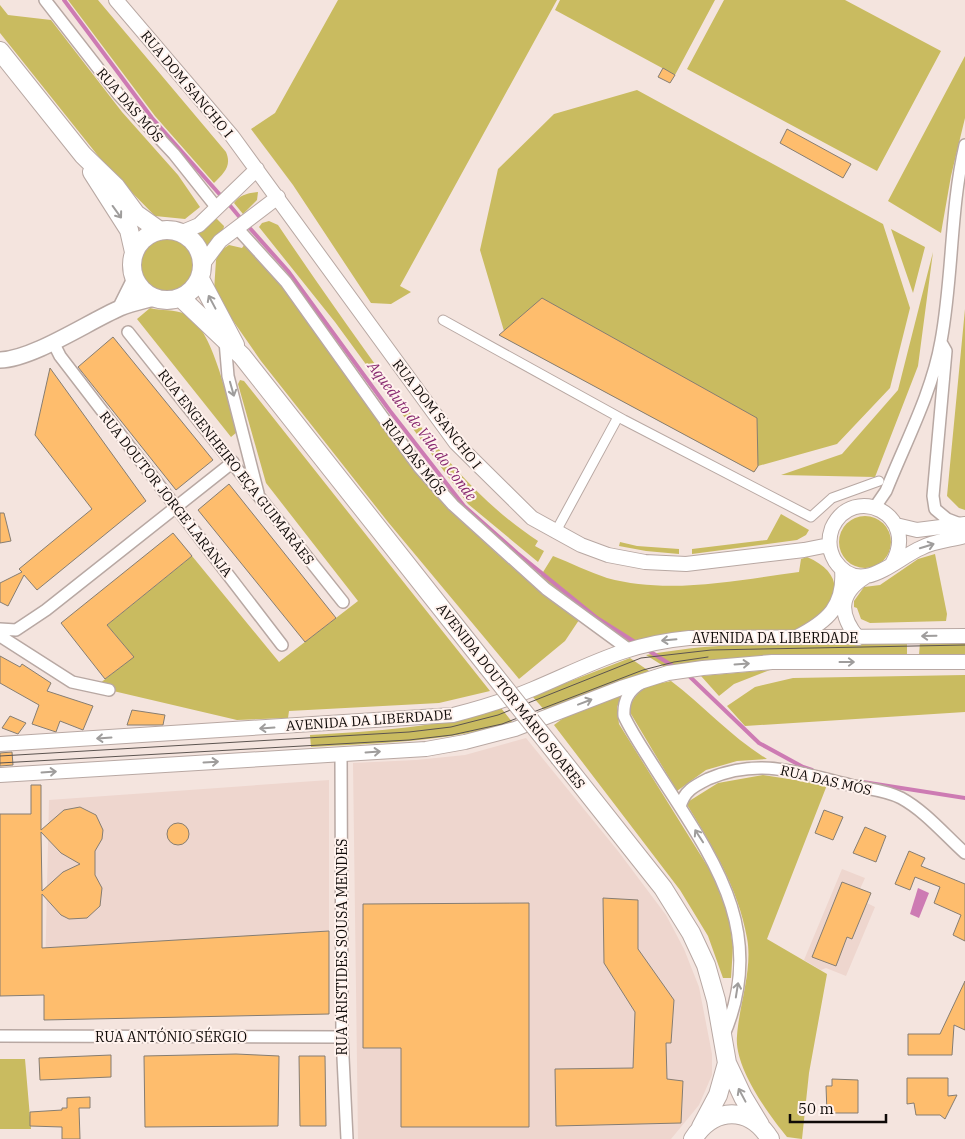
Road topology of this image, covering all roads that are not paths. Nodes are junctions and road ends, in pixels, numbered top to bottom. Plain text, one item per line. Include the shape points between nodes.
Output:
1 (45, 0) edge
2 (116, 0) edge
3 (0, 51) edge
4 (965, 145) edge
5 (83, 155) junction
6 (257, 170) junction
7 (278, 197) junction
8 (217, 208) junction
9 (237, 228) junction
10 (160, 231) junction
11 (180, 233) junction
12 (134, 252) junction
13 (201, 272) junction
14 (134, 280) junction
15 (154, 298) junction
16 (181, 298) junction
17 (121, 307) junction
18 (442, 320) dead end
19 (128, 332) dead end
20 (225, 341) junction
21 (53, 342) junction
22 (941, 342) junction
23 (242, 356) junction
24 (0, 360) edge
25 (618, 417) junction
26 (233, 462) junction
27 (879, 481) dead end
28 (259, 497) junction
29 (176, 507) junction
30 (875, 507) junction
31 (896, 525) junction
32 (963, 528) edge
33 (555, 533) junction
34 (830, 545) junction
35 (892, 564) junction
36 (842, 569) junction
37 (864, 577) junction
38 (343, 602) dead end
39 (0, 629) edge
40 (0, 636) edge
41 (965, 636) edge
42 (795, 638) junction
43 (858, 638) junction
44 (282, 645) dead end
45 (628, 649) junction
46 (965, 662) edge
47 (645, 680) junction
48 (109, 690) dead end
49 (0, 744) edge
50 (341, 755) junction
51 (0, 774) edge
52 (680, 807) junction
53 (965, 853) edge
54 (0, 1036) edge
55 (342, 1037) junction
56 (723, 1037) junction
57 (727, 1063) junction
58 (697, 1133) edge
59 (768, 1135) edge
60 (347, 1139) edge

1 - 8 street, RUA DAS MÓS via 119,95 174,154
2 - 6 street, RUA DOM SANCHO I
3 - 5 main road
4 - 22 street via 959,170
5 - 10 main road via 116,187 136,214
5 -> 12 main road via 129,230
6 - 7 street, RUA DOM SANCHO I
6 - 8 street
7 - 9 street
7 - 33 street, RUA DOM SANCHO I via 456,443 517,506
8 - 11 street via 199,225
9 - 13 street via 220,241
9 - 45 street, RUA DAS MÓS via 286,282 420,467 453,505 546,589
10 - 11 main road
10 - 12 main road via 144,238
11 - 13 main road via 196,245
12 - 14 main road
13 - 16 main road via 195,287
23 -> 13 main road, AVENIDA DOUTOR MÁRIO SOARES
14 - 15 main road via 139,288
14 - 17 main road
15 - 16 main road
15 - 17 main road
16 - 20 main road, AVENIDA DOUTOR MÁRIO SOARES
17 - 21 main road
18 - 25 street
19 - 26 street, RUA ENGENHEIRO EÇA GUIMARÃES
20 - 23 main road, AVENIDA DOUTOR MÁRIO SOARES
20 -> 28 street via 228,376
21 - 24 main road via 9,360
21 - 29 street, RUA DOUTOR JORGE LARANJA via 60,356
22 - 30 street via 935,370 886,491
22 - 32 street via 946,351 933,496 935,509
23 - 56 main road, AVENIDA DOUTOR MÁRIO SOARES, bridge via 675,905 706,965
25 - 27 street via 811,517 832,498
25 - 33 street
26 - 28 street, RUA ENGENHEIRO EÇA GUIMARÃES
26 - 29 street
28 - 38 street, RUA ENGENHEIRO EÇA GUIMARÃES
29 - 39 street via 24,625 16,630
29 - 44 street, RUA DOUTOR JORGE LARANJA
30 - 31 street via 884,511
30 - 34 street via 852,508 842,514 830,533
31 - 32 street via 917,530
31 - 35 street via 900,545
35 -> 32 street
33 - 34 street, RUA DOM SANCHO I via 608,555 644,562 686,564
34 - 36 street
35 - 37 street via 875,575
36 - 37 street
36 - 42 street via 838,604 820,624
37 - 43 street via 855,583 843,606 847,625
40 - 48 street via 72,682
41 -> 43 street, AVENIDA DA LIBERDADE
42 - 43 street, AVENIDA DA LIBERDADE
42 -> 45 street, AVENIDA DA LIBERDADE via 689,638
45 -> 49 street, AVENIDA DA LIBERDADE via 531,690 453,715
47 -> 46 street, AVENIDA DA LIBERDADE via 703,668 772,662
50 -> 47 street, AVENIDA DA LIBERDADE via 426,749 487,737
47 - 52 street via 631,689 626,697 624,716
51 -> 50 street, AVENIDA DA LIBERDADE
50 - 55 street, RUA ARISTIDES SOUSA MENDES
52 - 53 street, RUA DAS MÓS via 685,793 718,775 738,769 779,768 892,794 913,806
56 -> 52 street via 731,1016 739,973 735,921 729,894 715,863
54 - 55 street, RUA ANTÓNIO SÉRGIO
55 - 60 street, RUA ARISTIDES SOUSA MENDES
56 - 57 main road, AVENIDA DOUTOR MÁRIO SOARES
57 - 58 main road, AVENIDA DOUTOR MÁRIO SOARES via 718,1095
59 -> 57 main road, AVENIDA DOUTOR MÁRIO SOARES via 743,1097
58 - 59 main road via 714,1118 730,1114 746,1116

